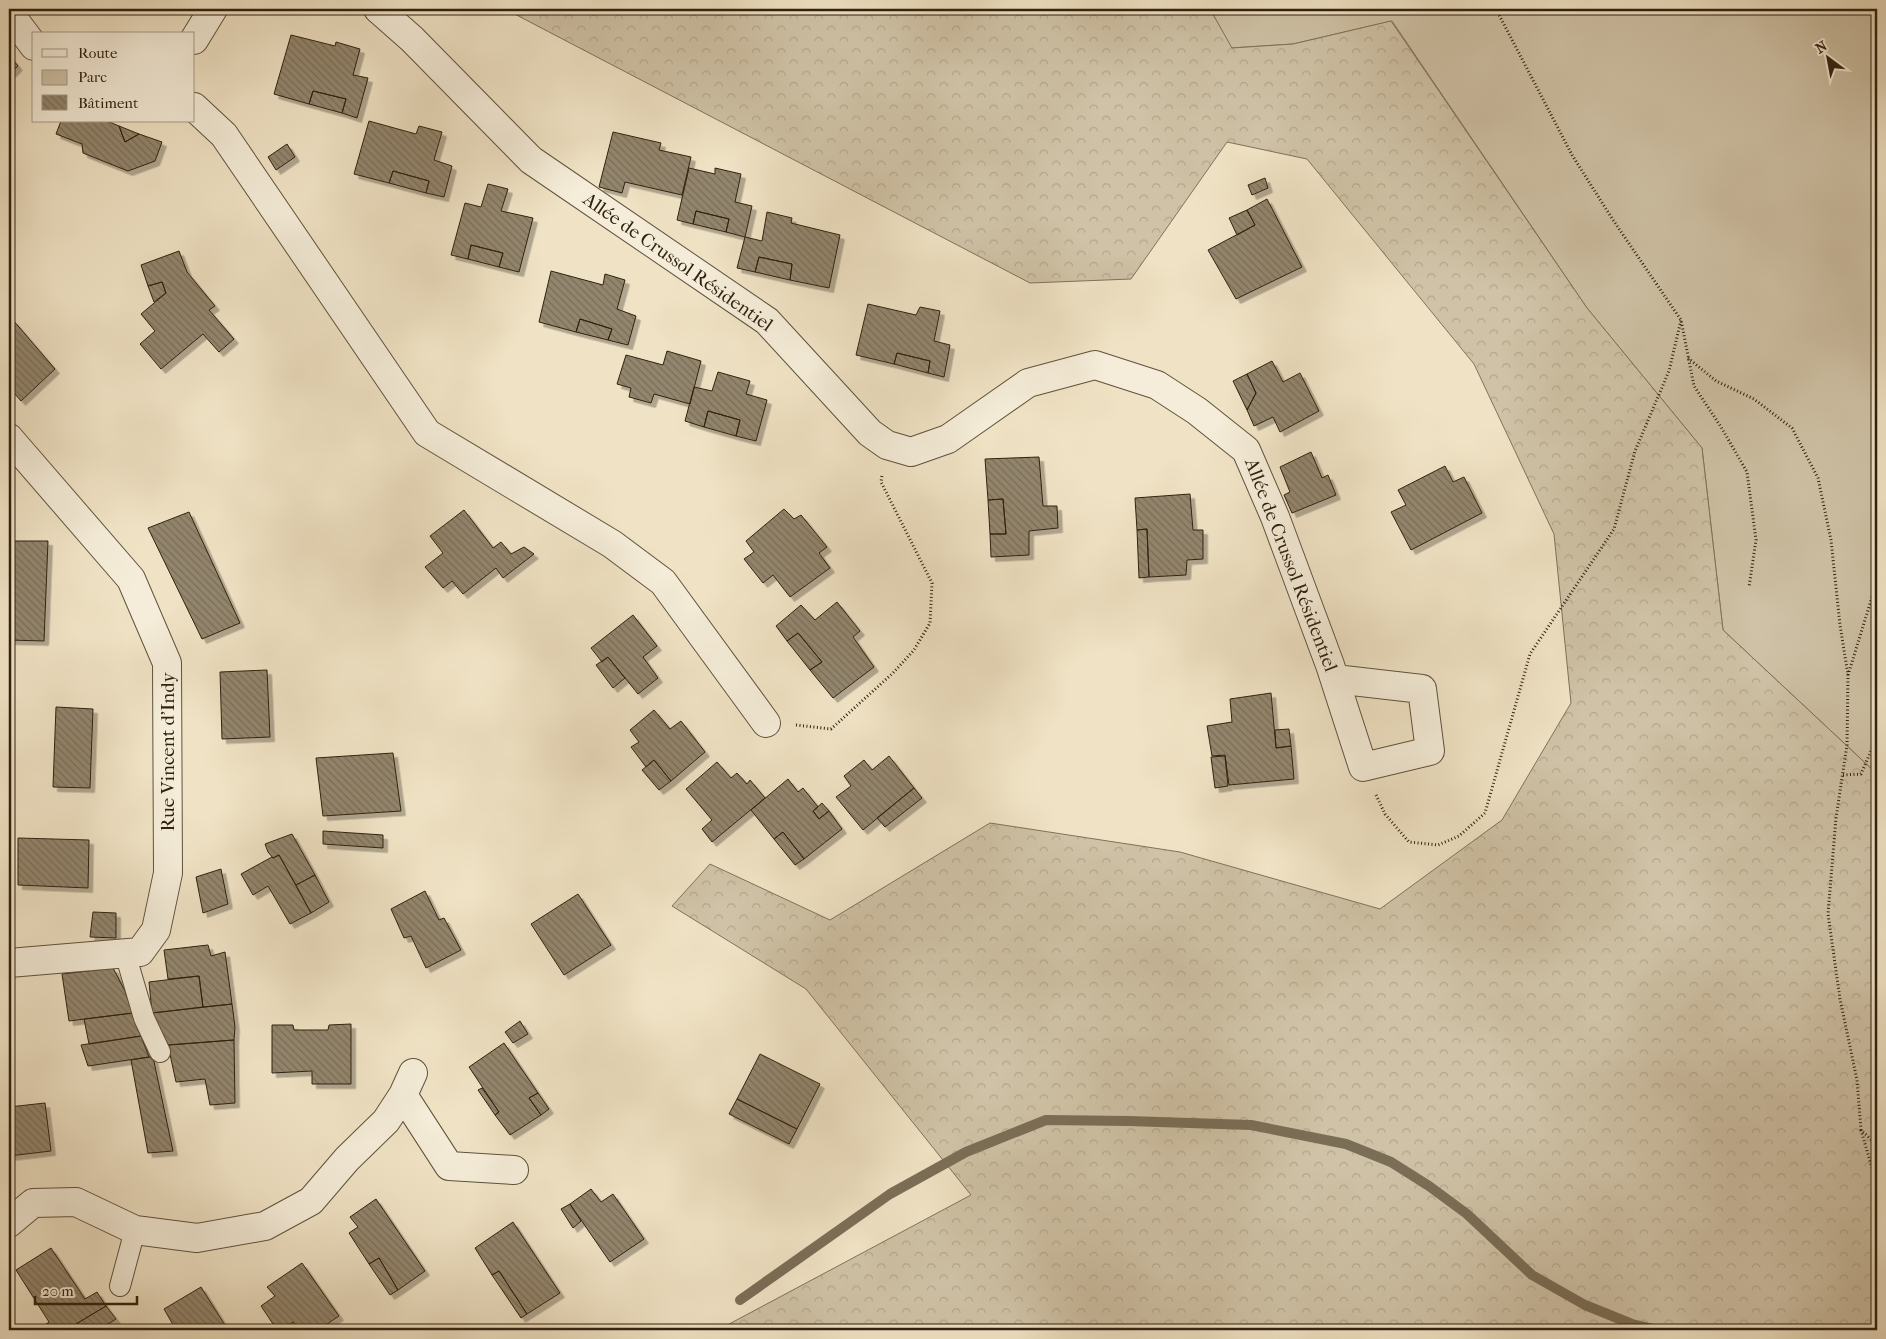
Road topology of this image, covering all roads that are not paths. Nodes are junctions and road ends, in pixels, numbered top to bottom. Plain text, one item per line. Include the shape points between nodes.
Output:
1 (213, 9) edge
2 (378, 9) edge
3 (9, 13) edge
4 (195, 38) edge
5 (32, 43) edge
6 (195, 107) edge
7 (9, 438) edge
8 (1335, 679) junction
9 (766, 722) road end
10 (125, 953) junction
11 (9, 963) edge
12 (160, 1052) dead end
13 (514, 1170) dead end
14 (9, 1223) edge
15 (135, 1230) junction
16 (120, 1286) dead end

1 - 4 street
2 - 8 street, Allée de Crussol Résidentiel via 412,39 531,160 767,321 870,433 887,445 911,452 948,439 1028,383 1096,365 1157,385 1197,410 1246,450 1275,517
3 - 5 street
6 - 9 street via 224,135 427,433 612,544 663,582
7 - 10 street, Rue Vincent d'Indy via 131,579 167,664 168,873 156,930 140,952
8 - 8 street, Allée de Crussol Résidentiel via 1363,767 1430,751 1422,689
10 - 11 street, Rue Vincent d'Indy
10 - 12 lane via 144,1018
13 - 15 street via 449,1166 408,1084 386,1121 311,1201 265,1226 197,1238
14 - 15 street via 33,1203 76,1202
15 - 16 lane

